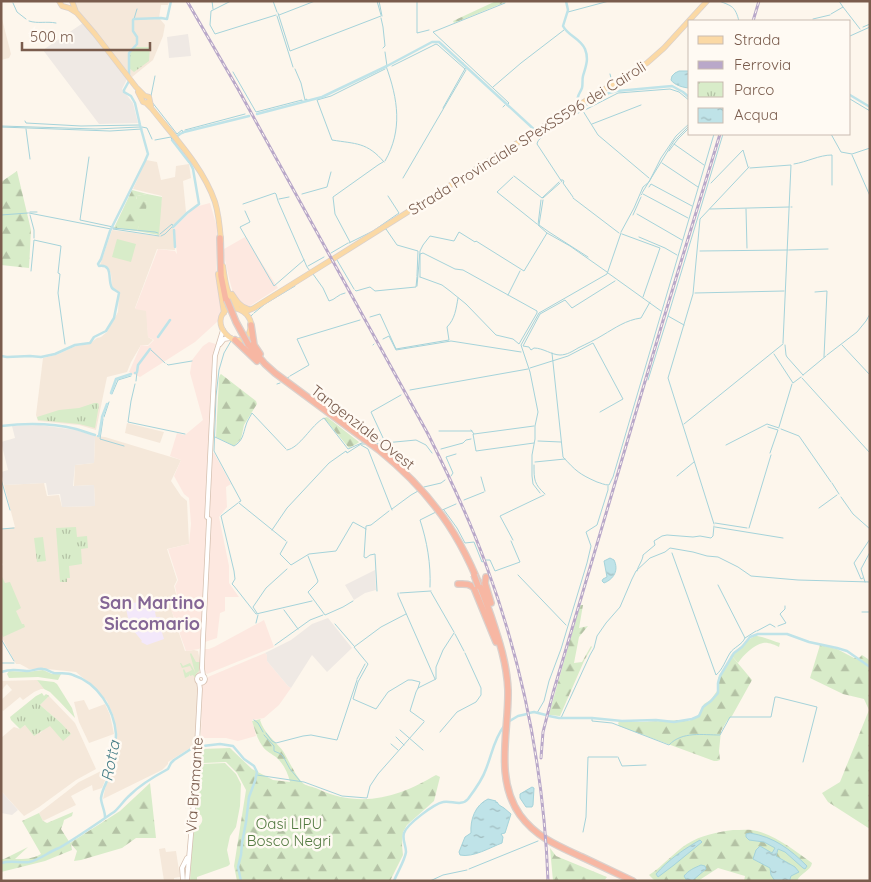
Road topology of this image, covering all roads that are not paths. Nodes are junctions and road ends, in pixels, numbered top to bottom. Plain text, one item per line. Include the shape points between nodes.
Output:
1 (59, 1) edge
2 (72, 1) edge
3 (707, 1) edge
4 (66, 7) junction
5 (77, 13) junction
6 (689, 20) edge
7 (688, 21) edge
8 (220, 235) junction
9 (224, 270) junction
10 (265, 302) junction
11 (254, 308) junction
12 (240, 309) junction
13 (224, 312) junction
14 (249, 318) junction
15 (251, 325) junction
16 (223, 330) junction
17 (233, 339) junction
18 (217, 348) junction
19 (296, 390) junction
20 (479, 581) junction
21 (458, 584) dead end
22 (201, 675) junction
23 (201, 683) junction
24 (626, 879) edge
25 (185, 881) edge
26 (633, 881) edge

1 - 4 main road
2 - 4 main road
2 - 5 main road
3 - 6 main road, Strada Provinciale SPexSS596 dei Cairoli
4 - 5 main road
5 - 8 main road via 202,174 215,203
7 - 10 main road, Strada Provinciale SPexSS596 dei Cairoli via 653,58
8 - 9 main road
8 - 13 main road via 218,276
8 - 19 highway, bridge via 223,286 236,322 247,344
9 - 10 main road via 231,294 245,309
9 - 12 main road via 230,296
10 - 11 main road, Strada Provinciale SPexSS596 dei Cairoli
11 - 12 main road, Strada Provinciale SPexSS596 dei Cairoli
11 - 14 main road
12 - 13 main road via 230,308
12 - 14 main road
13 - 16 main road
14 - 15 main road
15 - 17 main road via 246,337
15 - 19 highway via 254,345 259,353
16 - 17 main road
16 - 18 main road
17 - 18 main road via 224,339
17 - 19 highway via 269,372
18 - 22 main road
19 - 20 highway via 411,477 439,511
20 - 21 highway
20 - 24 highway via 503,656 508,689 502,760 504,784 511,803 522,821 545,842
22 - 23 main road via 205,678
22 - 23 main road via 197,678
23 - 25 main road, Via Bramante
24 - 26 highway

